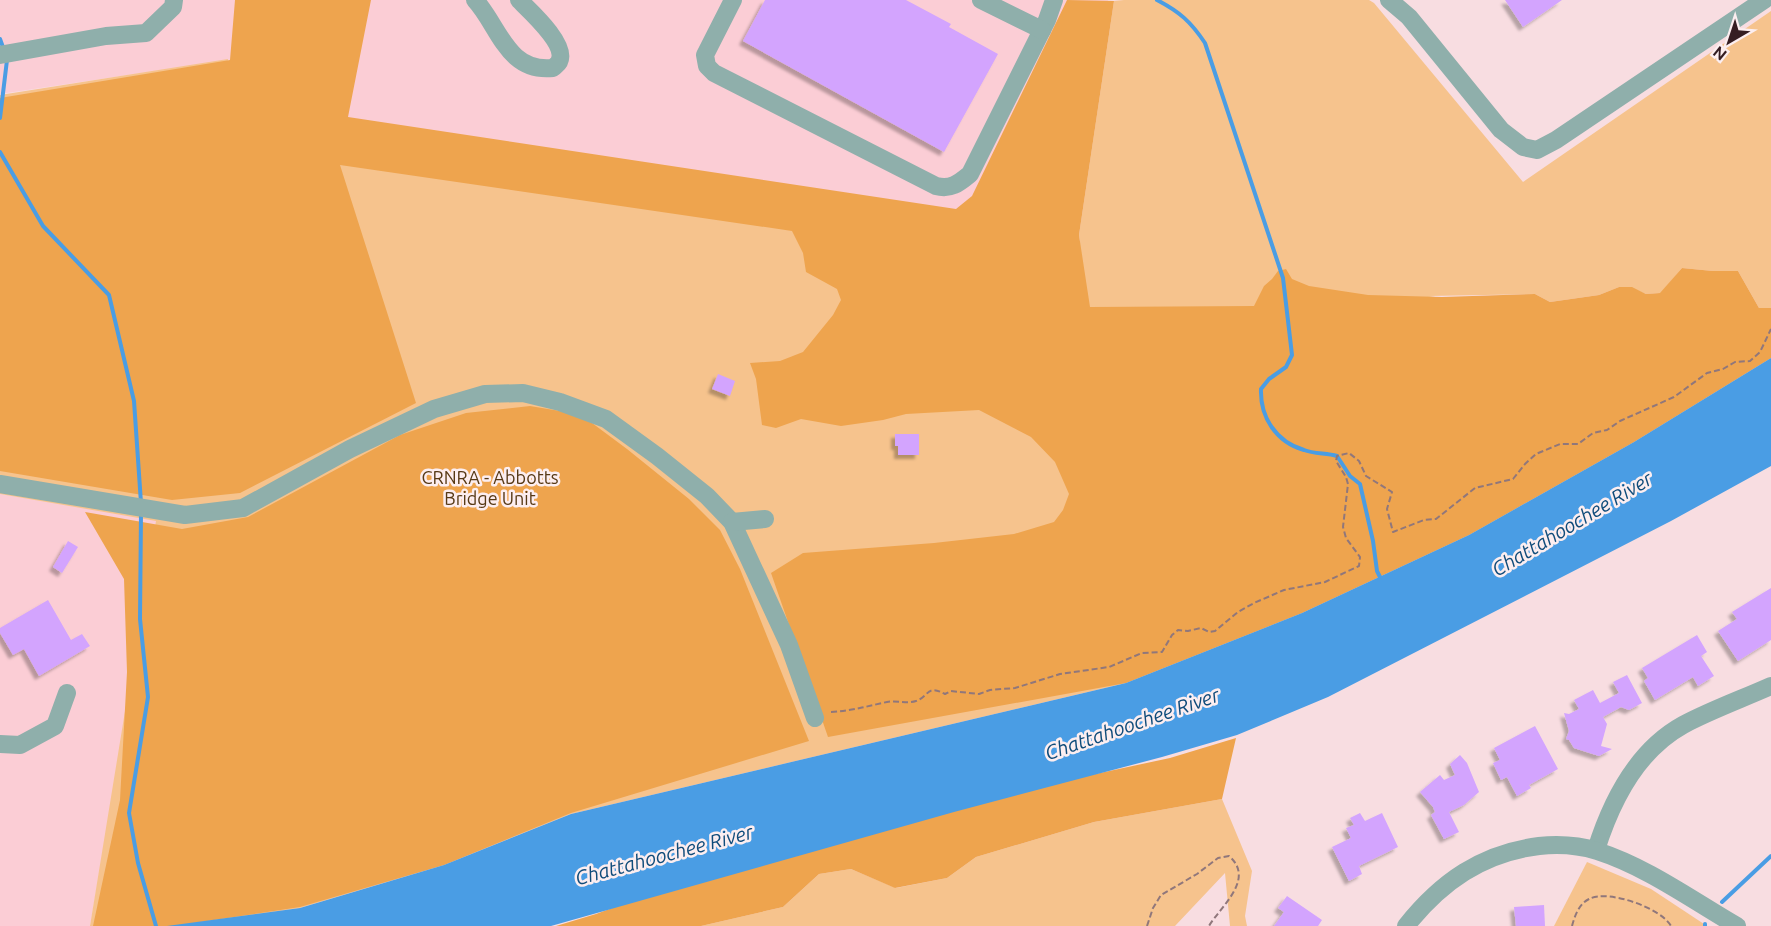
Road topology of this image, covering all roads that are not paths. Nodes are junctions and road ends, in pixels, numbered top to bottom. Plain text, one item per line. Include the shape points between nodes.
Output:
1 (174, 0) edge
2 (475, 0) edge
3 (519, 0) edge
4 (733, 0) edge
5 (981, 0) edge
6 (1054, 0) edge
7 (1389, 0) edge
8 (1764, 0) edge
9 (1042, 30) junction
10 (0, 55) edge
11 (0, 484) edge
12 (765, 519) dead end
13 (732, 522) junction
14 (1771, 686) edge
15 (67, 693) dead end
16 (823, 715) road end
17 (0, 744) edge
18 (1596, 850) junction
19 (1406, 926) edge
20 (1737, 926) edge

1 - 10 street via 172,7 146,33
2 - 3 street via 510,52 529,66 553,68 561,54 549,31
4 - 9 street via 705,54 706,66 946,189 970,174
5 - 9 street
6 - 9 street
7 - 8 street via 1409,16 1501,130 1523,147 1537,150
11 - 13 street via 185,515 243,508 350,449 434,409 485,394 523,393 606,419 707,496
12 - 13 street
13 - 16 street
14 - 18 street via 1683,725 1645,756 1624,783
15 - 17 street via 55,726 20,745
18 - 19 street via 1554,845 1515,849 1478,863 1443,887
18 - 20 street via 1632,864

